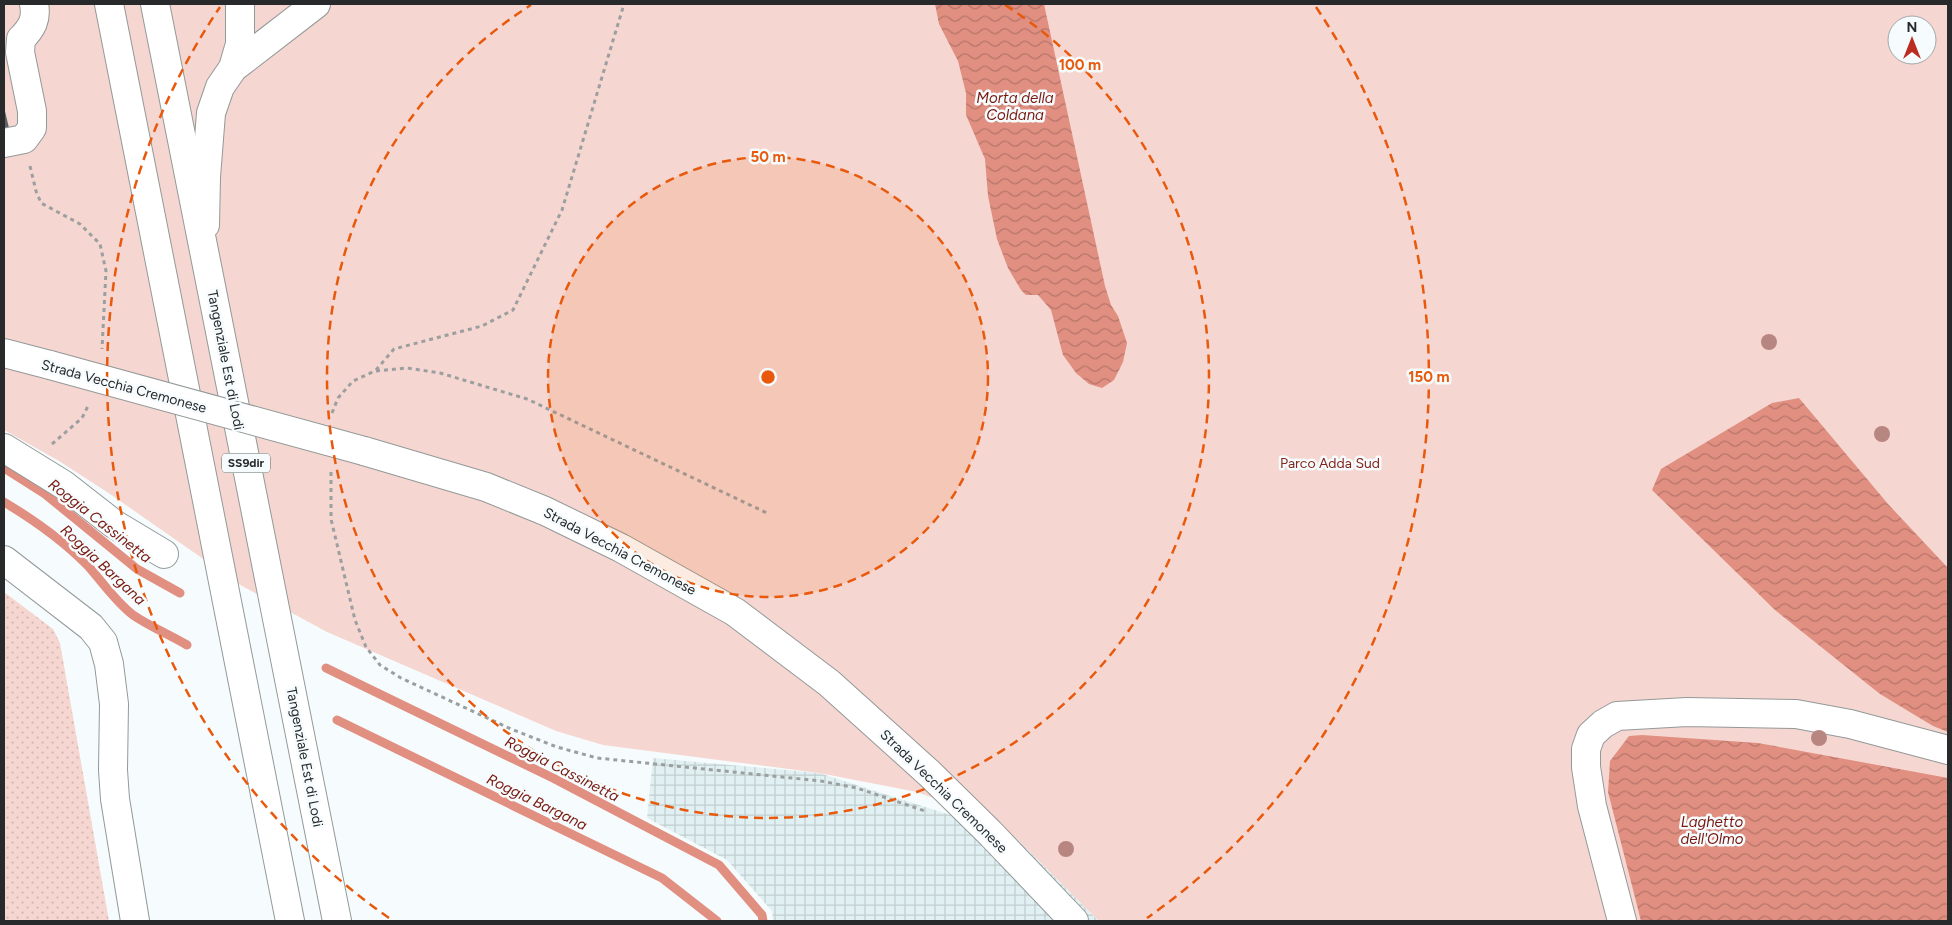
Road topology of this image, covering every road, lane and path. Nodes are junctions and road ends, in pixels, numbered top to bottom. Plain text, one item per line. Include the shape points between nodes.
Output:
1 (34, 4) edge
2 (110, 4) edge
3 (155, 4) edge
4 (240, 4) edge
5 (316, 4) edge
6 (624, 4) edge
7 (233, 68) junction
8 (14, 141) edge
9 (205, 254) junction
10 (102, 351) dead end
11 (4, 353) edge
12 (375, 371) junction
13 (89, 403) dead end
14 (330, 418) dead end
15 (15, 454) edge
16 (331, 464) dead end
17 (769, 514) dead end
18 (164, 554) dead end
19 (4, 560) edge
20 (1948, 750) edge
21 (928, 812) dead end
22 (1065, 920) edge
23 (135, 921) edge
24 (290, 921) edge
25 (337, 921) edge
26 (1622, 921) edge

1 - 8 main road via 36,16 21,39 20,52 32,111 32,128
2 - 24 main road, SS9dir
3 - 9 main road, Tangenziale Est di Lodi / SS9dir
4 - 7 main road via 240,44
5 - 7 main road
6 - 12 path via 562,210 513,310 482,326 394,349
7 - 9 main road via 220,87 211,113
8 - 10 path via 41,203 80,224 100,244 106,271
9 - 25 main road, Tangenziale Est di Lodi / SS9dir
11 - 22 main road, Strada Vecchia Cremonese, bridge via 486,487 621,548 735,612 836,689 990,833
12 - 14 path via 353,381 338,398
12 - 17 path via 406,368 440,373 527,399
13 - 15 path via 82,418 66,434
15 - 18 main road via 64,485 114,524
16 - 21 path via 331,519 355,620 366,647 380,665 401,678 511,729 597,758 821,781 857,788
19 - 23 main road via 91,627 103,642 114,704 115,799
20 - 26 main road via 1850,724 1796,714 1686,712 1617,716 1591,735 1586,750 1586,767 1592,806

